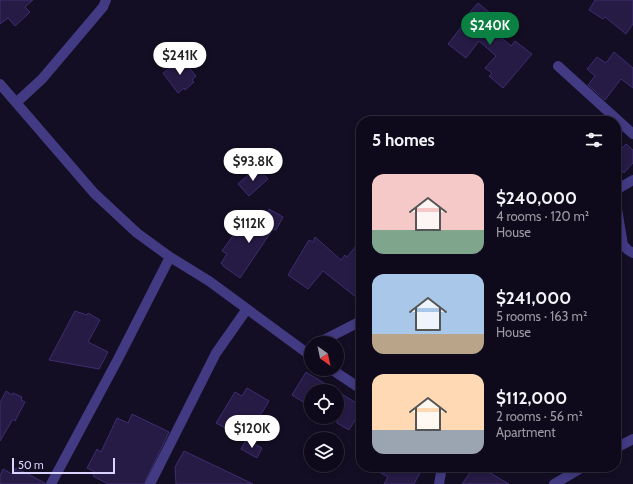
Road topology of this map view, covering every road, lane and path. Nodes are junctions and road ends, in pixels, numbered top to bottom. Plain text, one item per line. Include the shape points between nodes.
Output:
1 (106, 0) edge
2 (558, 66) dead end
3 (0, 84) edge
4 (17, 102) junction
5 (613, 116) edge
6 (621, 123) edge
7 (633, 134) edge
8 (633, 180) edge
9 (621, 187) edge
10 (621, 233) edge
11 (633, 253) edge
12 (170, 257) junction
13 (247, 309) junction
14 (356, 323) edge
15 (331, 336) edge
16 (304, 348) edge
17 (342, 376) edge
18 (356, 386) edge
19 (633, 438) edge
20 (621, 445) edge
21 (441, 472) edge
22 (574, 472) edge
23 (51, 484) edge
24 (150, 484) edge
25 (439, 484) edge
26 (554, 484) edge

1 - 4 street via 103,7 42,79
2 - 5 street
3 - 4 street
4 - 12 street via 94,192 137,233
6 - 7 street
8 - 9 street
10 - 11 street via 623,245
12 - 13 street
12 - 23 street
13 - 16 street
13 - 24 street via 216,352
14 - 15 street
17 - 18 street
19 - 20 street
21 - 25 street
22 - 26 street

